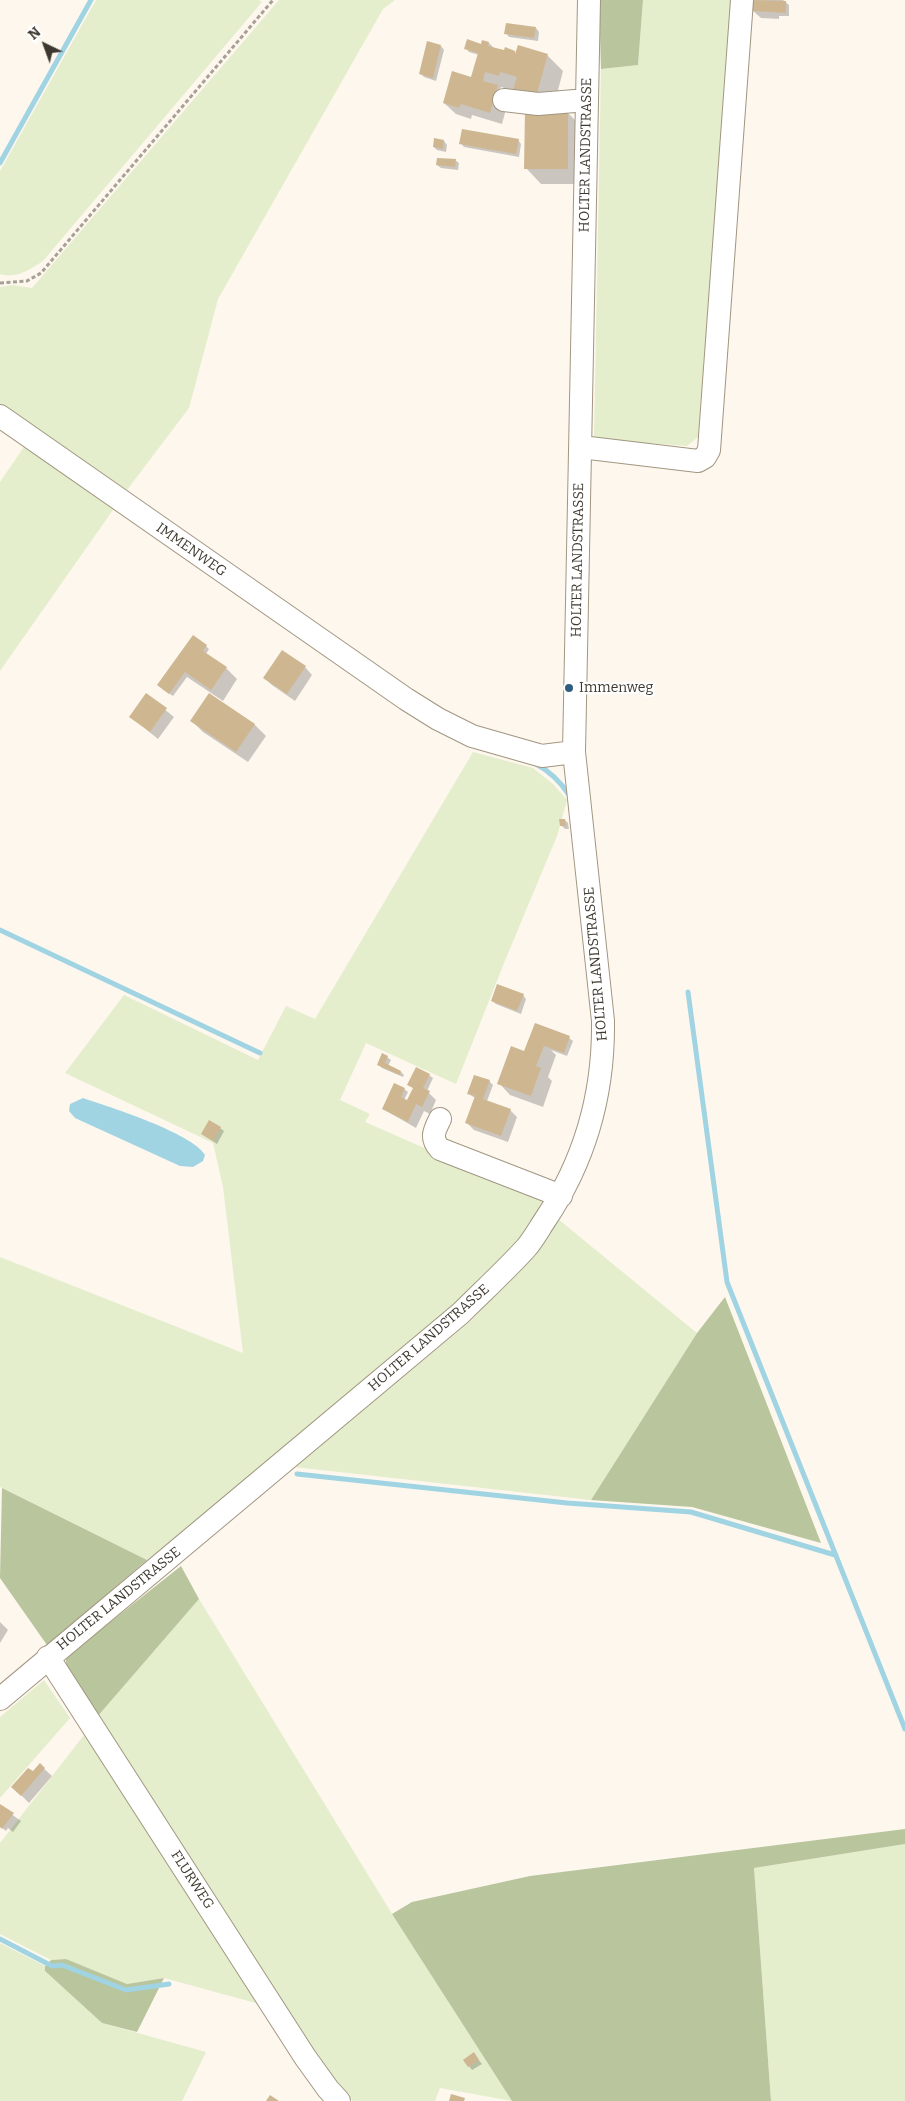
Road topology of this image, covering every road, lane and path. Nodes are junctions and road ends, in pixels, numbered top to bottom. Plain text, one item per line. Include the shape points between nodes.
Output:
1 (273, 0) edge
2 (589, 0) edge
3 (742, 0) edge
4 (504, 100) dead end
5 (587, 100) junction
6 (0, 283) edge
7 (0, 416) edge
8 (581, 447) junction
9 (574, 752) junction
10 (440, 1118) dead end
11 (561, 1196) junction
12 (48, 1658) junction
13 (0, 1699) edge
14 (339, 2101) edge

1 - 6 path via 41,273 27,281
2 - 5 street, HOLTER LANDSTRASSE
3 - 8 street via 709,450 698,461
4 - 5 street via 538,104
5 - 8 street, HOLTER LANDSTRASSE
7 - 9 street, IMMENWEG via 438,719 472,736 542,756
8 - 9 street, HOLTER LANDSTRASSE
9 - 11 street, HOLTER LANDSTRASSE via 604,1056 583,1150
10 - 11 street via 434,1142 440,1150
11 - 12 street, HOLTER LANDSTRASSE via 527,1247 461,1313
12 - 13 street, HOLTER LANDSTRASSE
12 - 14 street, FLURWEG via 305,2056

